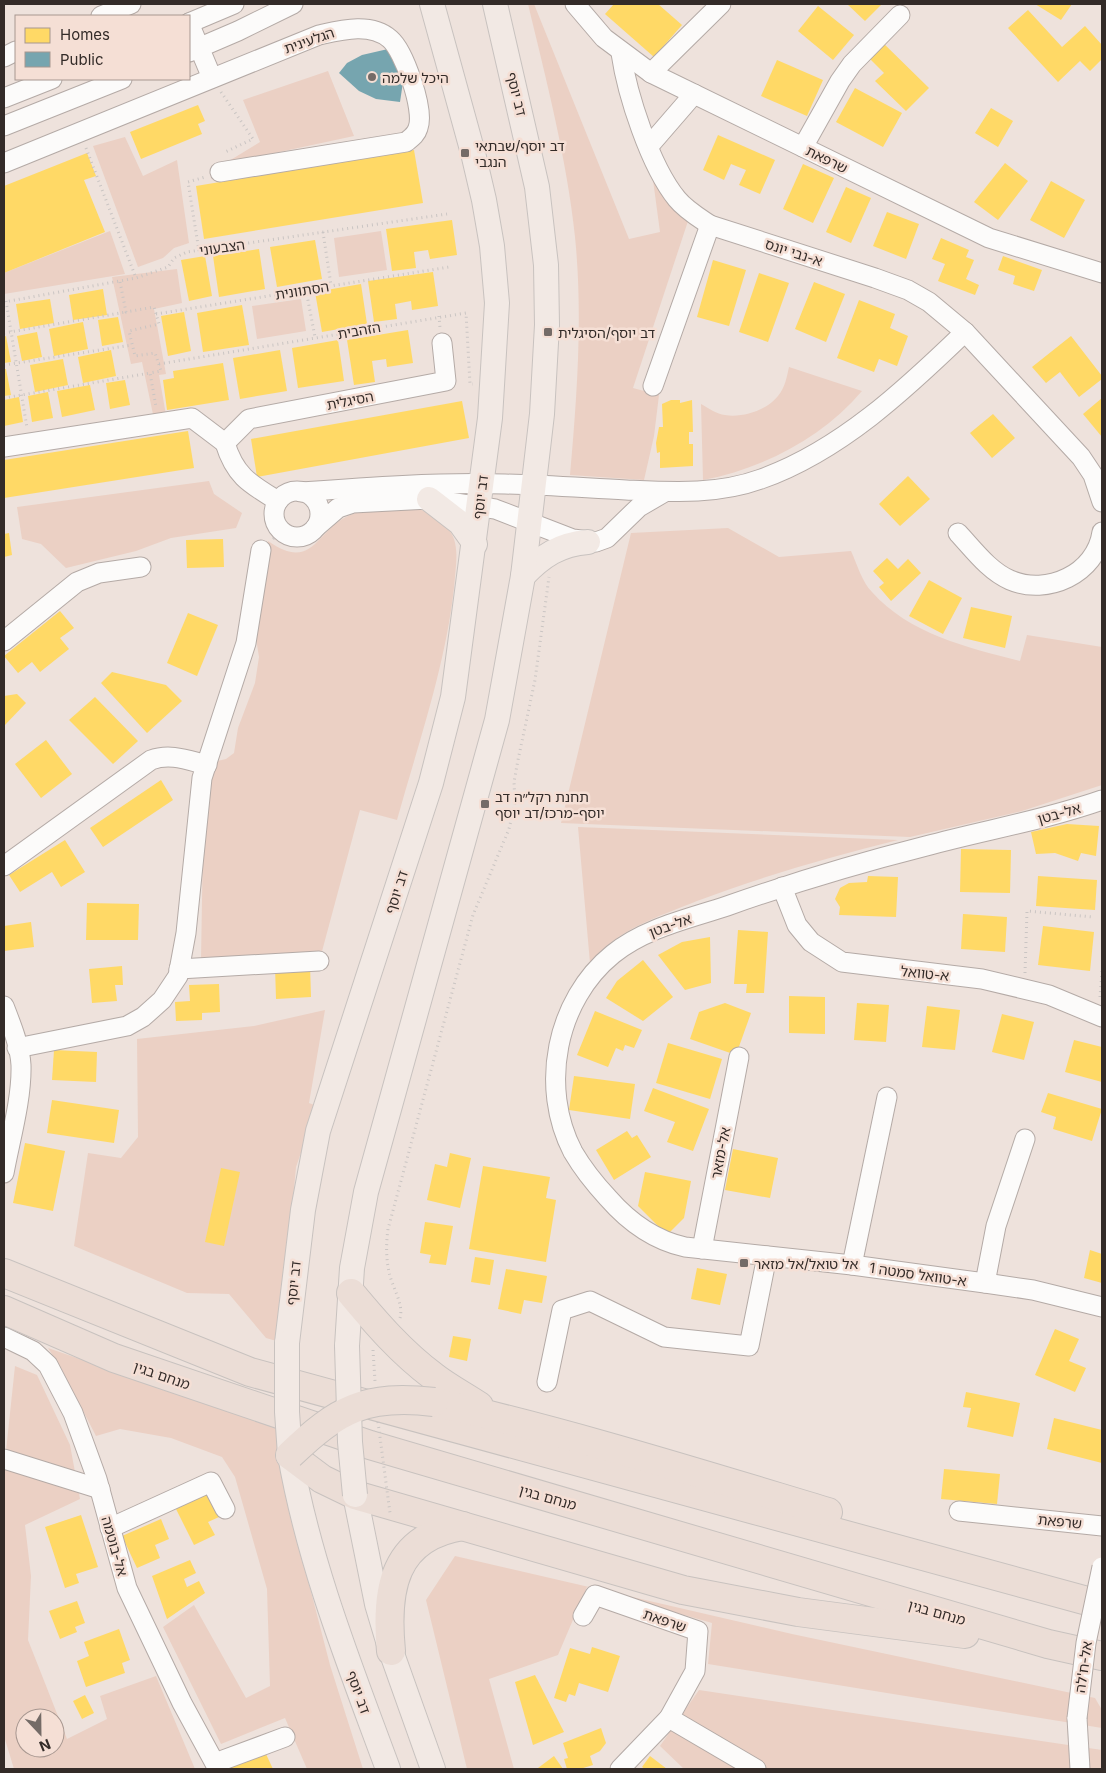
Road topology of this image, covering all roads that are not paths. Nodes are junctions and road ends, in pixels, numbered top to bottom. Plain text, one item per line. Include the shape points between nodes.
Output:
1 (132, 4) edge
2 (234, 4) edge
3 (292, 4) edge
4 (495, 4) edge
5 (575, 4) edge
6 (721, 4) edge
7 (431, 5) edge
8 (104, 15) edge
9 (900, 15) dead end
10 (190, 23) edge
11 (190, 28) edge
12 (194, 50) edge
13 (621, 53) junction
14 (651, 73) junction
15 (212, 78) junction
16 (49, 80) edge
17 (117, 80) edge
18 (95, 84) edge
19 (694, 94) junction
20 (4, 98) edge
21 (4, 126) edge
22 (649, 146) junction
23 (803, 147) junction
24 (4, 163) edge
25 (220, 172) dead end
26 (710, 225) junction
27 (1102, 273) edge
28 (965, 332) junction
29 (442, 343) dead end
30 (653, 386) dead end
31 (226, 443) junction
32 (4, 447) edge
33 (534, 485) junction
34 (606, 489) junction
35 (301, 492) junction
36 (665, 492) junction
37 (480, 495) junction
38 (428, 500) junction
39 (278, 502) junction
40 (1102, 502) edge
41 (530, 520) junction
42 (618, 526) junction
43 (316, 527) junction
44 (1102, 532) edge
45 (958, 533) dead end
46 (588, 542) junction
47 (475, 544) junction
48 (261, 550) dead end
49 (141, 566) dead end
50 (523, 576) junction
51 (4, 642) edge
52 (206, 765) junction
53 (1102, 800) edge
54 (4, 866) edge
55 (782, 887) junction
56 (319, 961) dead end
57 (179, 969) junction
58 (4, 1006) edge
59 (1100, 1016) edge
60 (17, 1048) junction
61 (739, 1057) dead end
62 (887, 1097) dead end
63 (8, 1133) edge
64 (1025, 1140) dead end
65 (4, 1173) edge
66 (702, 1249) junction
67 (767, 1256) junction
68 (852, 1265) junction
69 (4, 1273) edge
70 (985, 1283) junction
71 (350, 1293) junction
72 (1102, 1307) edge
73 (4, 1310) edge
74 (4, 1337) edge
75 (547, 1382) dead end
76 (348, 1410) junction
77 (492, 1416) junction
78 (290, 1455) junction
79 (4, 1459) edge
80 (100, 1489) junction
81 (357, 1503) junction
82 (225, 1509) dead end
83 (959, 1511) dead end
84 (463, 1526) junction
85 (1102, 1526) edge
86 (110, 1528) junction
87 (1102, 1567) edge
88 (1060, 1595) junction
89 (1102, 1605) edge
90 (583, 1616) dead end
91 (1048, 1644) junction
92 (391, 1650) junction
93 (1102, 1656) edge
94 (669, 1718) junction
95 (285, 1737) dead end
96 (217, 1766) edge
97 (388, 1769) edge
98 (433, 1769) edge
99 (620, 1769) edge
100 (756, 1769) edge
101 (1080, 1769) edge

1 - 8 street
2 - 10 street
3 - 12 street
4 - 33 main road, דב יוסף via 537,187 546,265 547,325
5 - 13 street, שרפאת
6 - 14 street
7 - 37 main road, דב יוסף via 473,153 492,246 497,302 494,385
9 - 23 street via 852,64
11 - 12 street
12 - 15 street
13 - 14 street, שרפאת
13 - 22 street, א-נבי יונס via 629,89
14 - 19 street, שרפאת
15 - 24 street, הגלעינית
15 - 25 street, הגלעינית via 319,35 360,28 378,32 398,48 420,116 415,136 406,142
16 - 20 street
17 - 18 street
18 - 21 street
19 - 22 street
19 - 23 street, שרפאת
22 - 26 street, א-נבי יונס via 676,198 692,214
23 - 27 street, שרפאת via 989,238
26 - 28 street, א-נבי יונס via 908,290 929,302
26 - 30 street
28 - 36 street via 875,411 843,436 796,465 724,490
28 - 40 street, א-נבי יונס via 1081,457 1093,475
29 - 31 street, הסיגלית via 446,381 249,419
31 - 32 street via 192,418
31 - 39 street via 242,477
33 - 34 street
33 - 37 street
33 - 41 main road, דב יוסף
34 - 36 street
34 - 42 street via 618,507
35 - 37 street
35 - 39 street via 290,492
35 - 43 street via 312,498 319,508
36 - 42 street via 639,507
37 - 38 street
37 - 41 street
37 - 47 main road, דב יוסף
38 - 43 street via 353,503 338,508
38 - 47 main road via 460,523
39 - 43 street via 274,517 282,532 294,537 306,535
41 - 46 street via 573,539
41 - 50 main road, דב יוסף
42 - 46 street via 607,538
44 - 45 street via 1094,557 1082,570 1065,580 1027,586 1008,580 991,568
46 - 50 main road via 550,552
47 - 78 main road, דב יוסף, bridge via 453,697 432,783 318,1131 303,1210 287,1343 286,1412
48 - 52 street via 246,644
49 - 51 street via 99,573 77,582
50 - 71 main road, דב יוסף via 489,755 366,1192
52 - 54 street via 174,756 151,760
52 - 57 street via 202,778 189,916
53 - 55 street, אל-בטן via 1057,816 927,846
55 - 59 street, א-טוואל via 797,925 811,942 842,962 982,979 1049,995
55 - 66 street, אל-בטן via 651,931 613,954 580,990 558,1043 556,1065 562,1123 573,1151 592,1180 637,1226 667,1242
56 - 57 street
57 - 60 street via 162,1000 127,1026
58 - 60 street
60 - 63 street via 21,1065
61 - 66 street, אל-מזאר
62 - 68 street
63 - 65 street
64 - 70 street via 996,1226
66 - 67 street, א-טוואל סמטה 1
67 - 68 street, א-טוואל סמטה 1
67 - 75 street via 749,1346 664,1337 590,1301 562,1310
68 - 70 street, א-טוואל סמטה 1
69 - 88 highway via 250,1372
70 - 72 street, א-טוואל סמטה 1 via 1033,1290
71 - 76 main road, דב יוסף, bridge
71 - 77 highway via 379,1342
73 - 91 highway, מנחם בגין via 114,1358 370,1445
74 - 80 street, אל-בוטמה via 33,1351 48,1365 73,1413
76 - 77 highway, bridge via 376,1401 405,1399 434,1402
76 - 78 highway, bridge
76 - 81 main road, דב יוסף, bridge
77 - 88 highway via 864,1523
78 - 81 highway
78 - 97 main road, דב יוסף via 320,1583
79 - 80 street
80 - 86 street, אל-בוטמה
81 - 84 highway
81 - 92 main road, דב יוסף via 377,1604
82 - 86 street via 211,1482
83 - 85 street, שרפאת
84 - 91 highway via 683,1590 798,1612
84 - 92 highway via 425,1538 396,1572 388,1606
86 - 96 street, אל-בוטמה via 127,1588 182,1703
87 - 101 street, אל-ח'לה, bridge via 1086,1643 1077,1718
88 - 89 highway
90 - 94 street, שרפאת via 595,1595 698,1631 695,1671
91 - 93 highway, מנחם בגין
92 - 98 main road, דב יוסף
94 - 99 street, שרפאת
94 - 100 street
95 - 96 street

